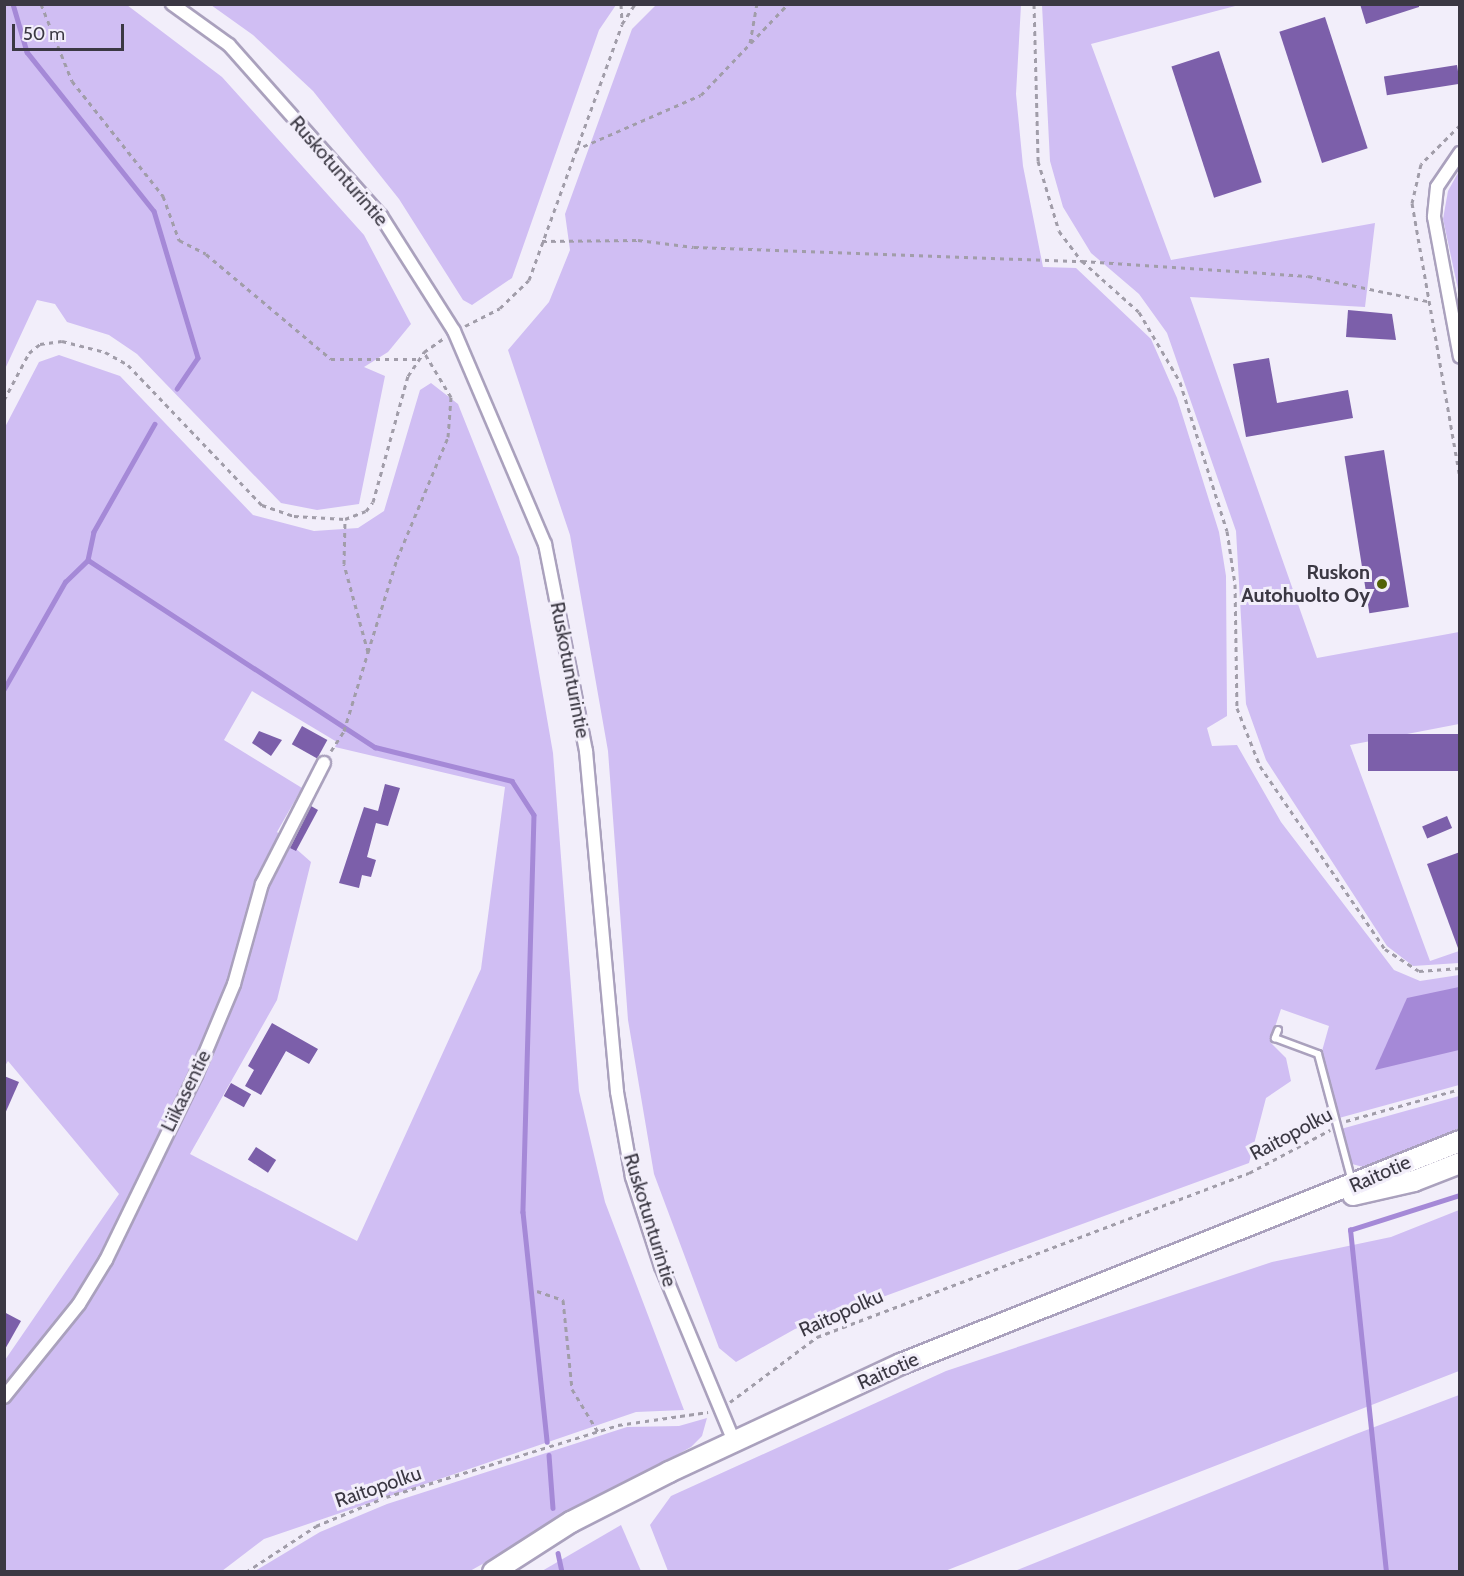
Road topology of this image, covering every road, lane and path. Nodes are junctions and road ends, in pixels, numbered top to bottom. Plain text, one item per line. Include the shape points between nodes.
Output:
1 (41, 4) edge
2 (172, 4) edge
3 (621, 4) edge
4 (635, 4) edge
5 (757, 4) edge
6 (788, 4) edge
7 (1034, 4) edge
8 (622, 24) junction
9 (750, 45) junction
10 (1460, 125) edge
11 (575, 150) junction
12 (1460, 153) edge
13 (542, 241) junction
14 (1082, 261) junction
15 (1427, 301) junction
16 (454, 331) junction
17 (423, 352) junction
18 (1460, 357) edge
19 (417, 359) junction
20 (4, 400) edge
21 (1460, 478) edge
22 (345, 519) junction
23 (368, 652) junction
24 (324, 763) joint
25 (1460, 968) edge
26 (1278, 1030) dead end
27 (1460, 1089) edge
28 (1336, 1127) junction
29 (1460, 1141) edge
30 (1460, 1163) edge
31 (1354, 1190) junction
32 (537, 1291) dead end
33 (4, 1396) edge
34 (719, 1407) junction
35 (598, 1432) junction
36 (734, 1441) junction
37 (246, 1572) edge
38 (493, 1572) edge

1 - 19 path via 72,81 163,196 179,240 206,254 331,359
2 - 16 street, Ruskotunturintie via 229,45 381,216
3 - 8 path
4 - 8 path
5 - 9 path
6 - 9 path
7 - 14 path via 1038,161 1059,231
8 - 11 path
9 - 11 path via 701,95
10 - 15 path via 1421,164 1414,186 1414,232
11 - 13 path
12 - 18 street via 1437,187 1434,217
13 - 14 path via 638,240 694,248
13 - 16 path via 529,280 500,308
14 - 15 path via 1308,276
14 - 25 path via 1139,312 1180,382 1227,531 1235,584 1237,708 1260,766 1385,949 1419,971
15 - 21 path
16 - 17 path
16 - 34 street, Ruskotunturintie via 545,544 586,752 617,1092 632,1177
17 - 19 path
17 - 23 path via 451,397 448,437 397,559
19 - 22 path via 393,418 373,502 366,511
20 - 22 path via 29,353 40,344 62,341 105,352 128,365 262,505 294,516
22 - 23 path via 344,564
23 - 24 path via 344,731
24 - 33 street, Liikasentie via 262,884 234,984 196,1075 106,1260 79,1304
26 - 28 lane via 1275,1038 1318,1054
27 - 28 path, Raitopolku via 1365,1113
28 - 31 lane
28 - 34 path, Raitopolku via 1249,1173 817,1337 748,1393
29 - 31 main road, Raitotie
30 - 31 main road, Raitotie
31 - 36 main road, Raitotie via 1300,1207 901,1365
32 - 35 path via 563,1300 572,1389
34 - 35 path, Raitopolku via 691,1418
34 - 36 street, Ruskotunturintie
35 - 37 path, Raitopolku via 354,1510 316,1526
36 - 38 main road, Raitotie via 571,1522

